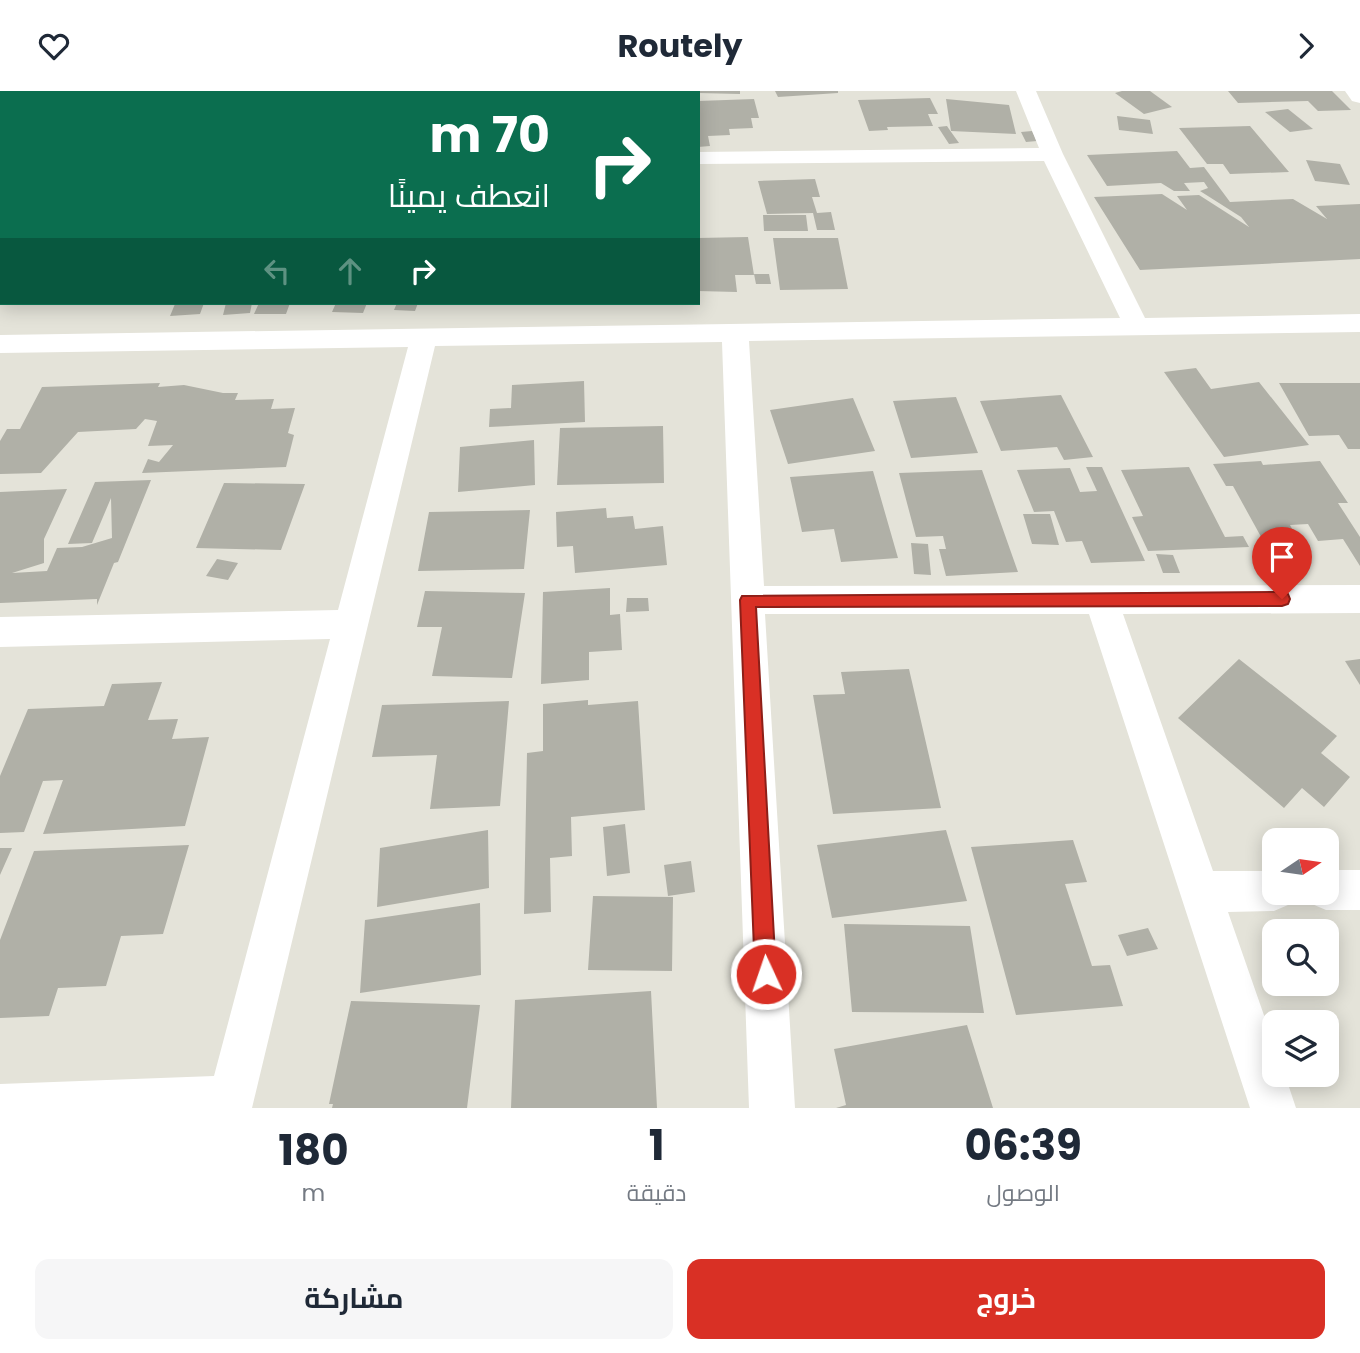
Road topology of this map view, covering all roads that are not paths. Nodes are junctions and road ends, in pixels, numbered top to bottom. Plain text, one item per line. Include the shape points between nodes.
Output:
1 (1026, 91) edge
2 (1356, 91) edge
3 (1360, 96) edge
4 (1052, 153) junction
5 (700, 158) edge
6 (1360, 323) edge
7 (1137, 327) junction
8 (735, 333) junction
9 (424, 337) junction
10 (0, 344) edge
11 (1101, 599) junction
12 (1360, 599) edge
13 (748, 600) junction
14 (353, 624) junction
15 (0, 632) edge
16 (1339, 890) edge
17 (1360, 890) edge
18 (1262, 891) edge
19 (1200, 892) junction
20 (231, 1103) edge
21 (0, 1107) edge
22 (772, 1108) edge
23 (1273, 1108) edge

1 - 4 street
2 - 3 street
4 - 5 street
4 - 7 street
6 - 7 street
7 - 8 street
8 - 9 street
8 - 13 street
9 - 10 street
9 - 14 street
11 - 12 street
11 - 13 street
11 - 19 street
13 - 22 street
14 - 15 street
14 - 20 street
16 - 17 street
18 - 19 street
19 - 23 street
20 - 21 street

